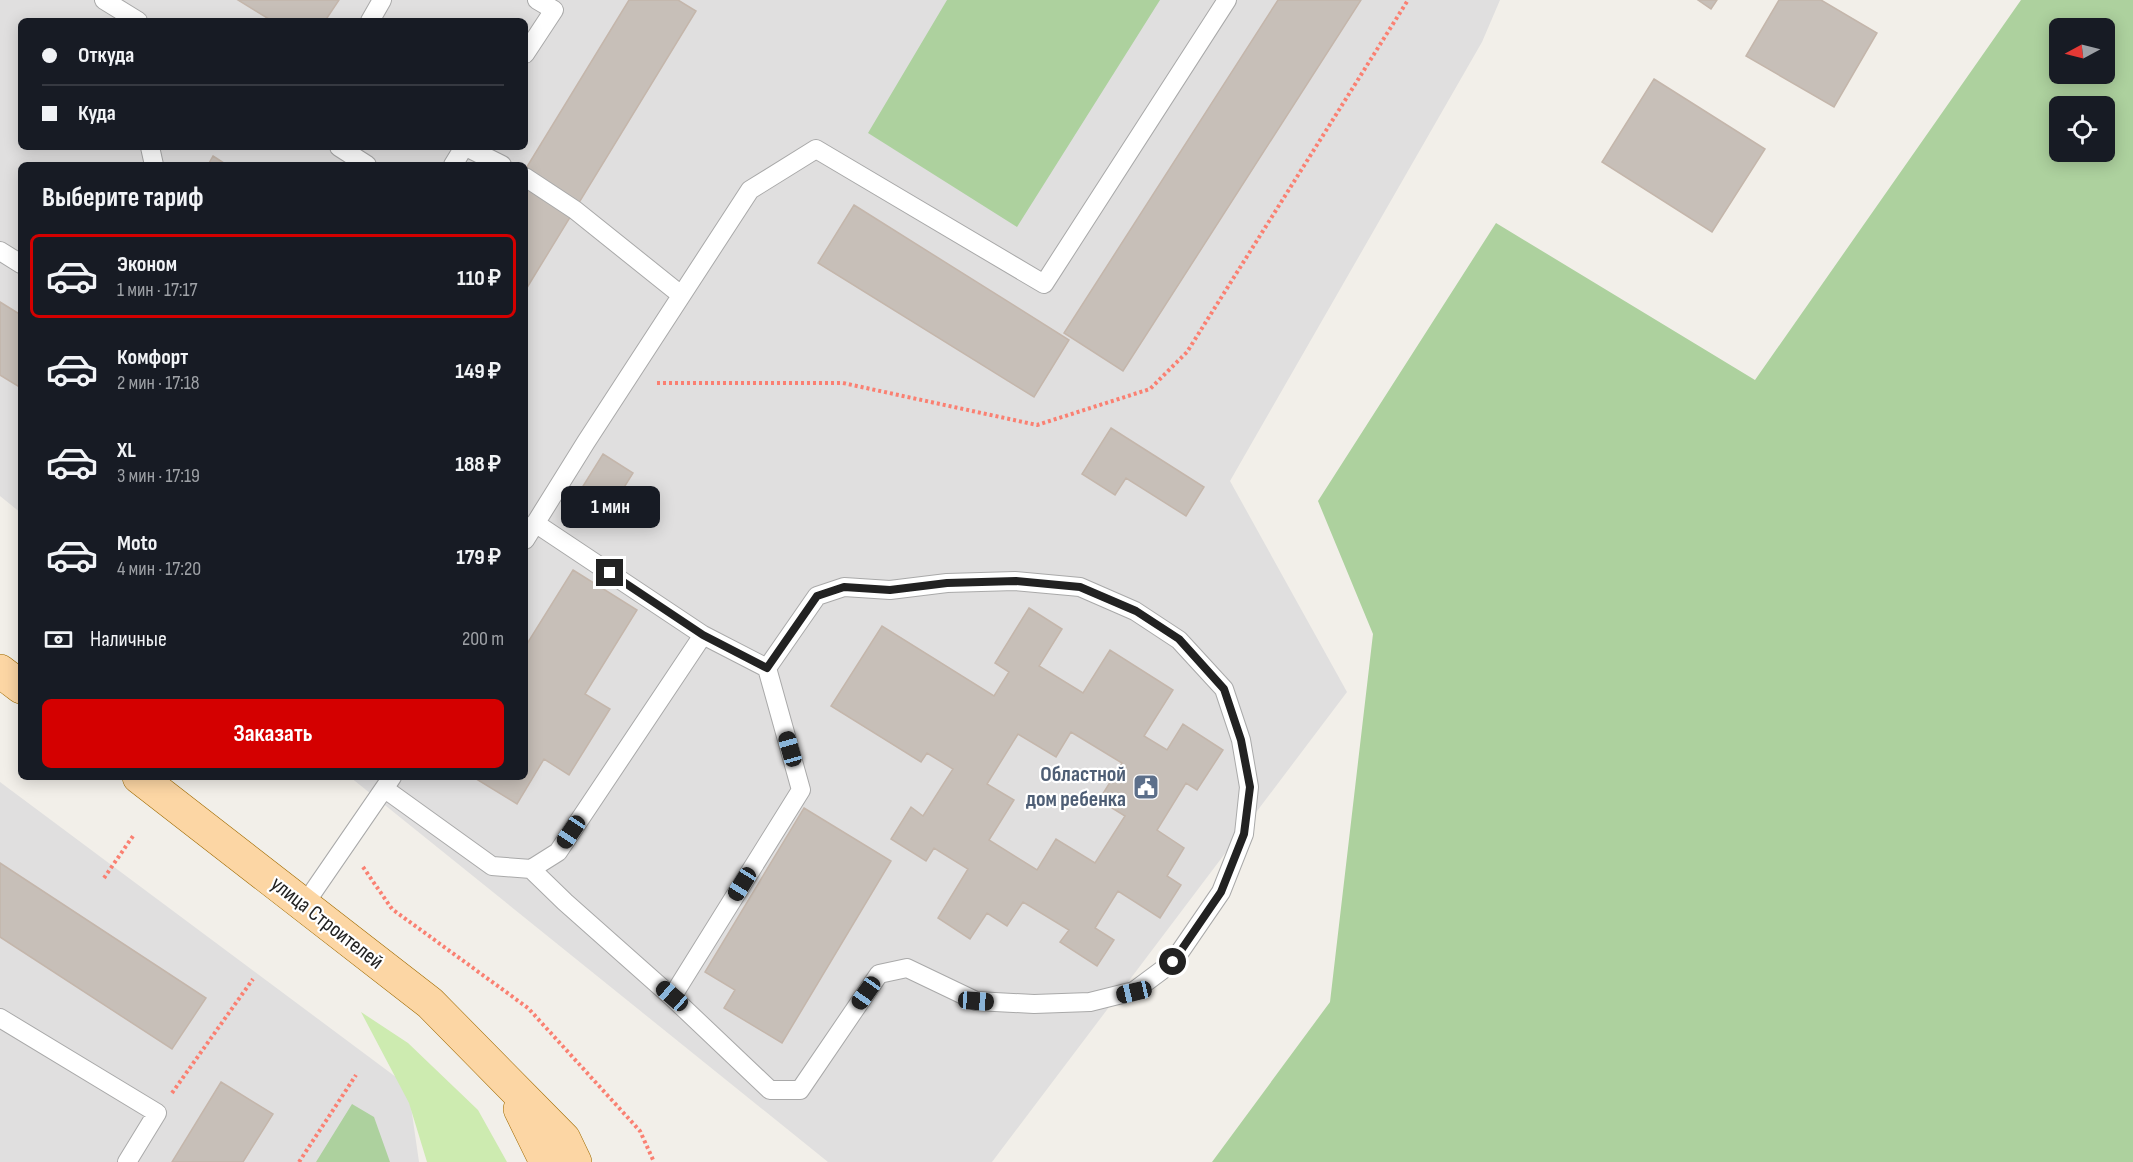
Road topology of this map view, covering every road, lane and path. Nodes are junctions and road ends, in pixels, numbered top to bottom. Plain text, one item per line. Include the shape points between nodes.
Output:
1 (104, 0) edge
2 (382, 0) edge
3 (537, 0) edge
4 (1227, 0) edge
5 (1408, 0) edge
6 (132, 18) edge
7 (372, 18) edge
8 (528, 49) edge
9 (344, 150) edge
10 (471, 150) edge
11 (362, 162) edge
12 (496, 162) edge
13 (528, 179) edge
14 (0, 251) edge
15 (18, 262) edge
16 (681, 295) junction
17 (625, 383) junction
18 (528, 533) edge
19 (703, 635) junction
20 (767, 668) junction
21 (0, 671) edge
22 (18, 685) edge
23 (143, 780) edge
24 (389, 783) edge
25 (133, 836) dead end
26 (347, 843) junction
27 (531, 868) junction
28 (104, 878) dead end
29 (304, 905) junction
30 (253, 979) dead end
31 (672, 996) junction
32 (0, 1018) edge
33 (356, 1075) dead end
34 (158, 1113) junction
35 (562, 1154) edge
36 (127, 1162) edge
37 (299, 1162) edge
38 (592, 1162) edge
39 (654, 1162) edge

1 - 6 lane
2 - 7 lane
3 - 8 lane via 554,10
4 - 16 lane via 1044,284 816,149 750,190
5 - 17 path via 1187,352 1150,389 1037,424 843,383
9 - 11 lane
10 - 12 lane
13 - 16 lane via 575,210
14 - 15 lane
16 - 17 lane
17 - 18 lane
18 - 19 lane
19 - 20 lane
19 - 27 lane via 558,852
20 - 31 lane via 801,790
20 - 31 lane via 817,596 844,587 890,590 1016,581 1080,587 1136,611 1179,639 1224,689 1241,740 1250,787 1244,834 1221,892 1173,962 1134,992 1090,1002 976,1001 907,968 879,974 800,1089 770,1090
21 - 22 main road
23 - 29 main road, улица Строителей
24 - 26 lane
24 - 27 lane via 492,866
25 - 28 path
26 - 29 lane
26 - 39 path via 392,909 528,1008 640,1131
27 - 31 lane
29 - 35 main road, улица Строителей via 430,1003 506,1080
30 - 34 path
32 - 34 lane
33 - 37 path
34 - 36 lane
35 - 38 lane

